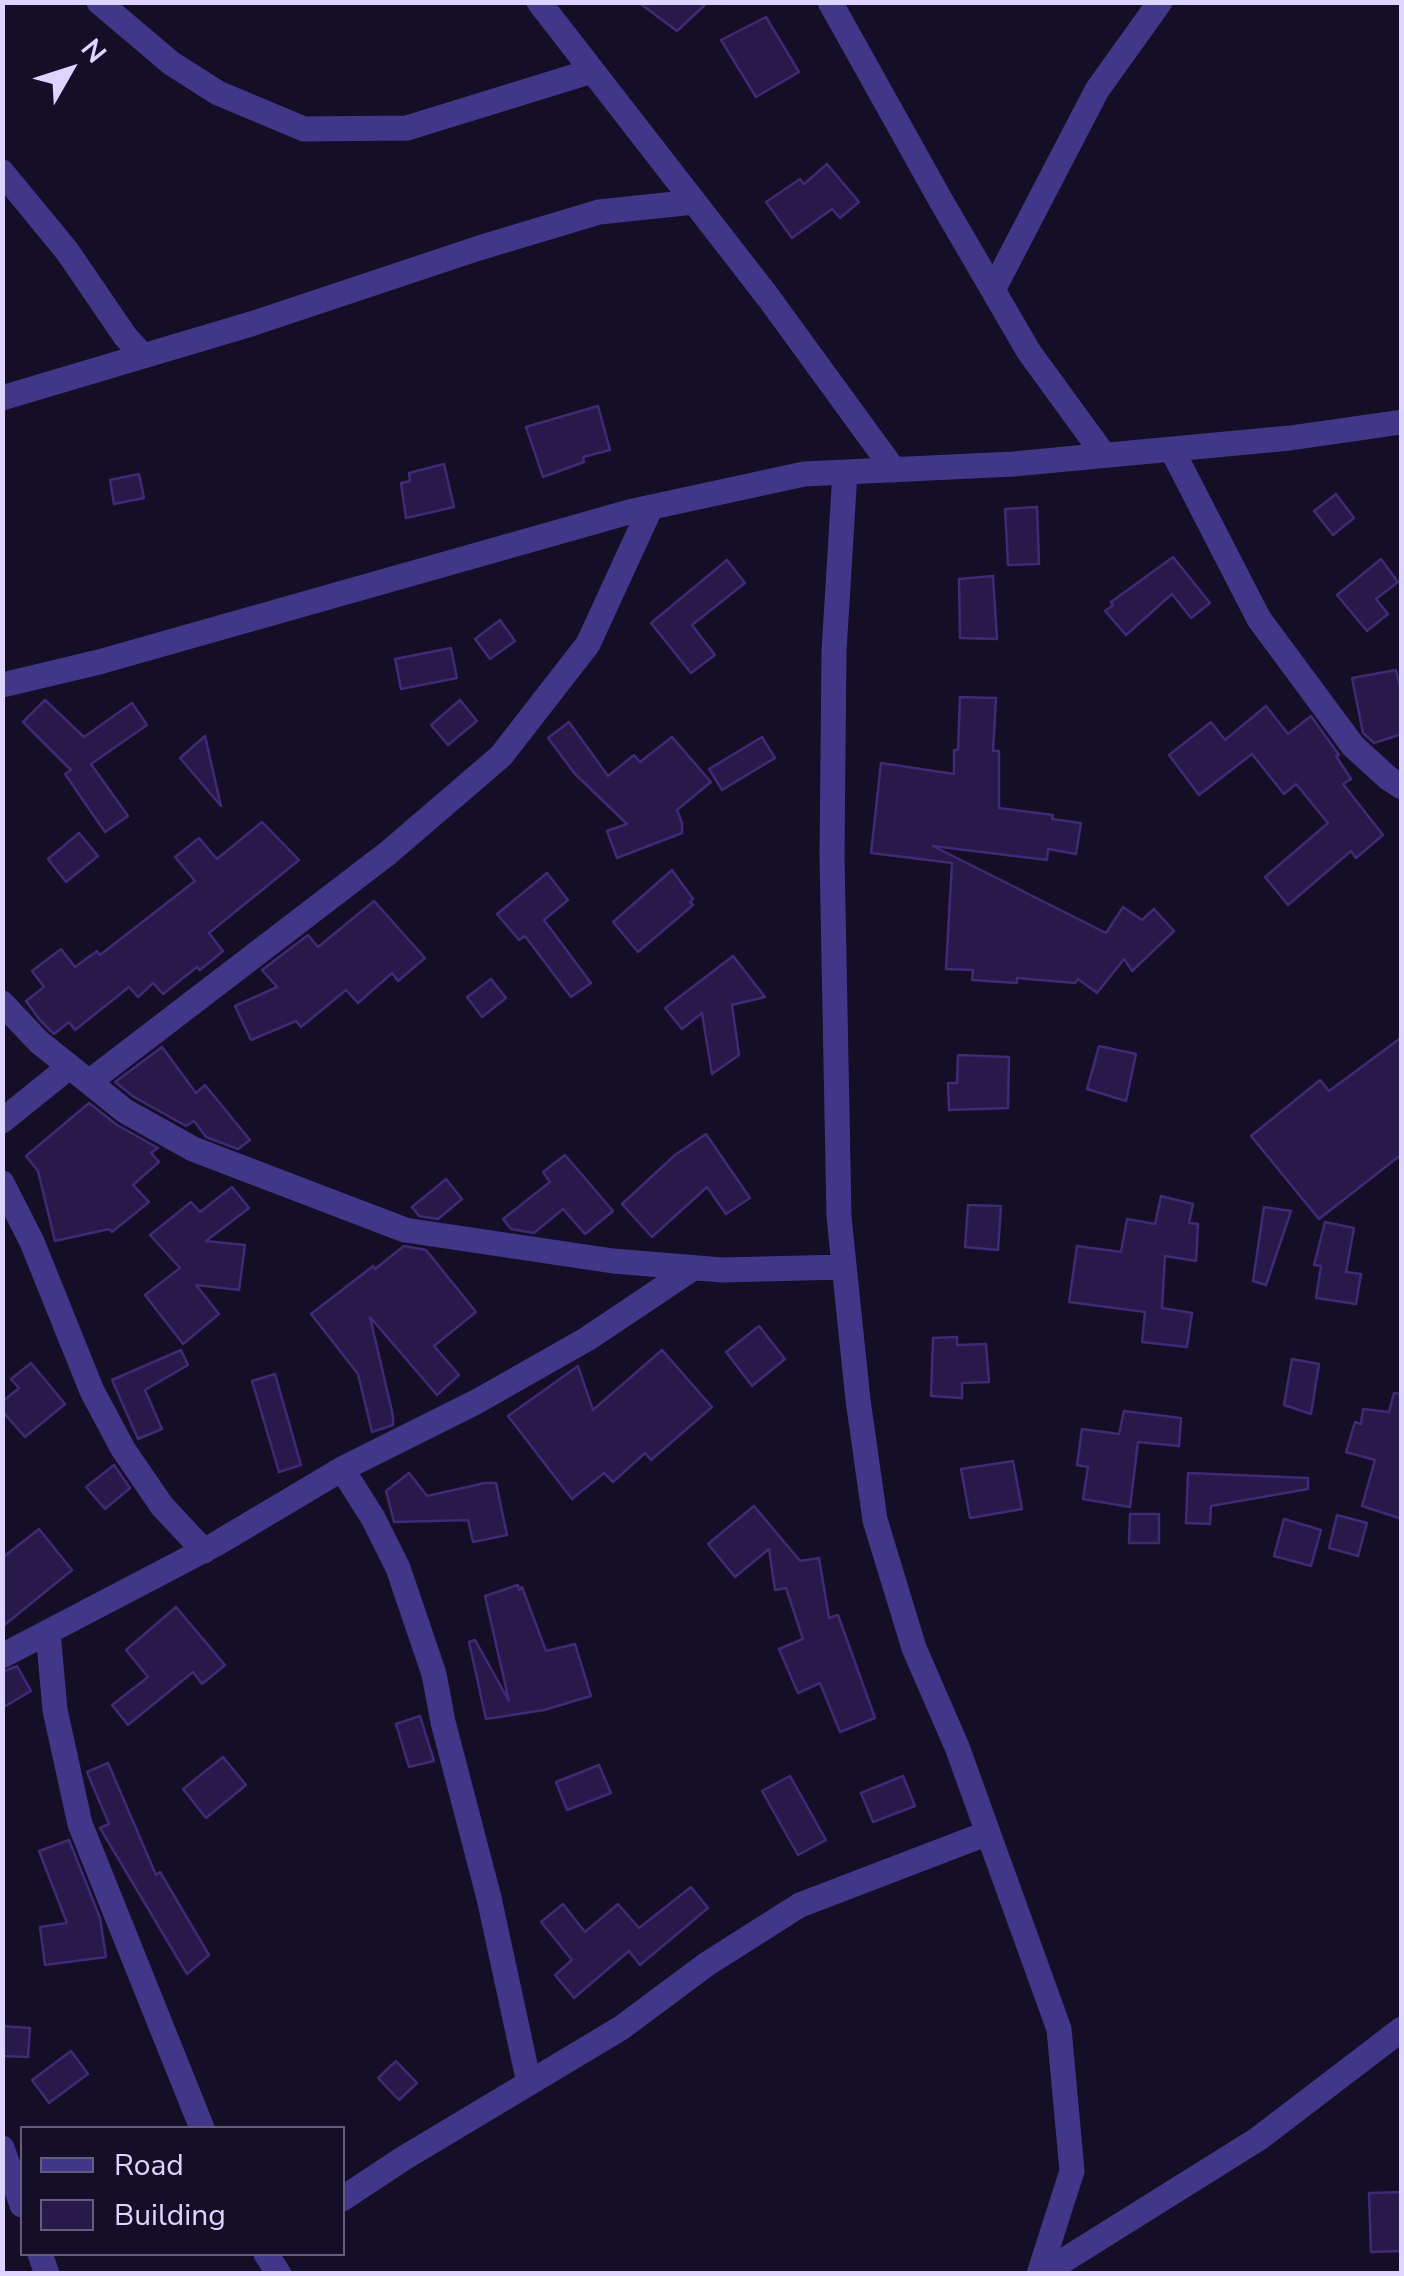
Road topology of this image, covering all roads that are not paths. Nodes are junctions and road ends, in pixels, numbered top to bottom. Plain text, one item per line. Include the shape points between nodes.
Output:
1 (98, 2) edge
2 (539, 2) edge
3 (830, 2) edge
4 (1160, 2) edge
5 (592, 71) junction
6 (2, 172) edge
7 (694, 202) junction
8 (993, 290) junction
9 (142, 356) junction
10 (2, 398) edge
11 (1402, 422) edge
12 (1172, 450) junction
13 (1104, 456) junction
14 (894, 470) junction
15 (845, 472) junction
16 (652, 507) junction
17 (2, 685) edge
18 (1402, 787) edge
19 (2, 1003) edge
20 (79, 1074) junction
21 (2, 1121) edge
22 (2, 1183) edge
23 (844, 1267) junction
24 (692, 1268) junction
25 (342, 1469) junction
26 (204, 1551) junction
27 (48, 1632) junction
28 (2, 1656) edge
29 (988, 1833) junction
30 (1402, 2029) edge
31 (529, 2083) junction
32 (201, 2126) edge
33 (2, 2148) edge
34 (345, 2196) edge
35 (20, 2199) edge
36 (1040, 2274) edge

1 - 5 street via 170,63 304,129 407,128
2 - 5 street
3 - 8 street
4 - 8 street via 1098,90
5 - 7 street
6 - 9 street
7 - 9 street via 598,212
7 - 14 street
8 - 13 street
9 - 10 street
11 - 12 street
12 - 13 street
12 - 18 street via 1259,619 1352,746
13 - 14 street
14 - 15 street
15 - 16 street via 804,474
15 - 23 street via 832,855
16 - 17 street
16 - 20 street via 588,644 500,756 388,853
19 - 20 street
20 - 21 street
20 - 24 street via 126,1111 193,1149 406,1230
22 - 26 street via 123,1449
23 - 24 street
23 - 29 street via 875,1520 914,1648
24 - 25 street via 586,1339
25 - 26 street
25 - 31 street via 398,1568 434,1674
26 - 27 street
27 - 28 street
27 - 32 street via 55,1710 80,1824
29 - 31 street via 800,1905
29 - 36 street via 1059,2029 1072,2170
30 - 36 street via 1258,2139
31 - 34 street
33 - 35 street

